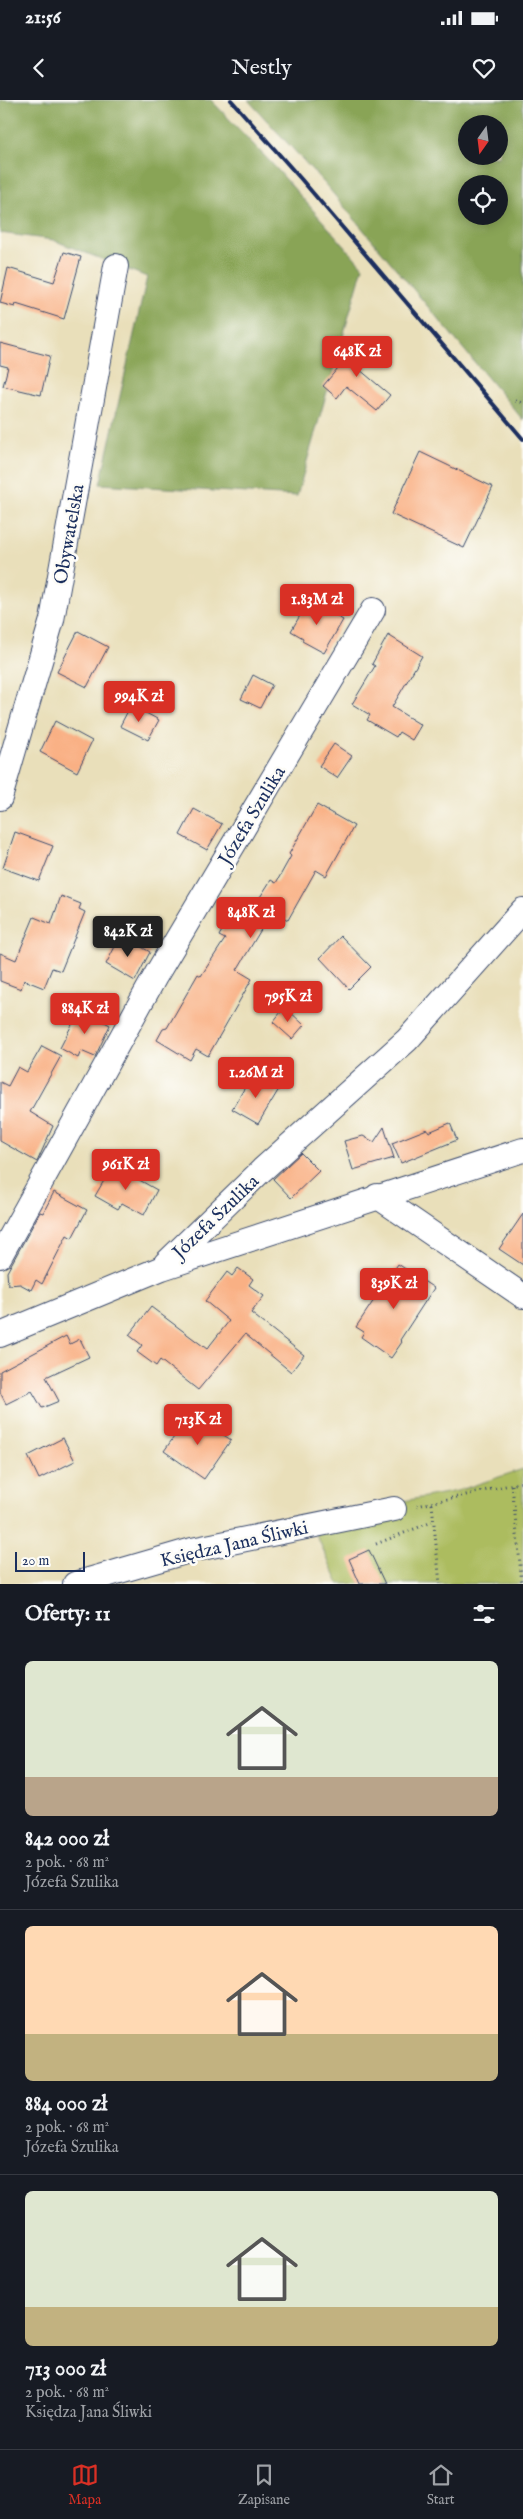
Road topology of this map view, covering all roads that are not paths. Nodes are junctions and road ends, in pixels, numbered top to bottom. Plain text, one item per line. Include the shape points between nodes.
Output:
1 (116, 266) dead end
2 (373, 610) dead end
3 (0, 798) edge
4 (523, 910) edge
5 (523, 1150) edge
6 (377, 1196) junction
7 (0, 1256) edge
8 (162, 1268) junction
9 (523, 1296) edge
10 (0, 1335) edge
11 (394, 1509) road end
12 (75, 1584) edge

1 - 3 street, Obywatelska via 52,620
2 - 7 street, Józefa Szulika via 156,975
4 - 8 street, Józefa Szulika via 406,1040 262,1170
5 - 6 street, Józefa Szulika
6 - 8 street, Józefa Szulika
6 - 9 street
8 - 10 street, Józefa Szulika
11 - 12 street, Księdza Jana Śliwki via 192,1550

